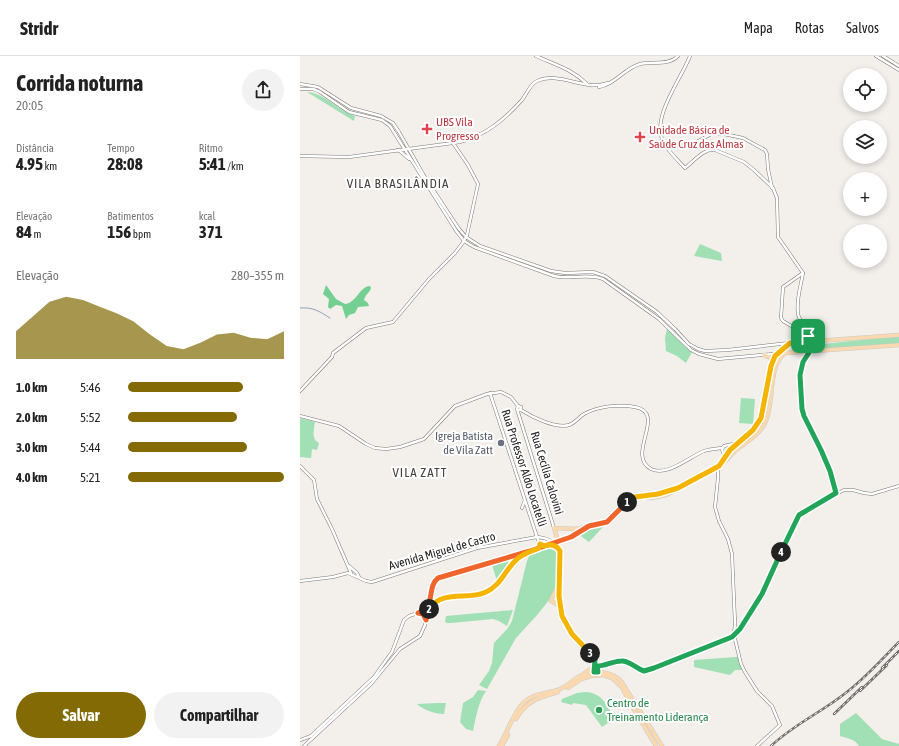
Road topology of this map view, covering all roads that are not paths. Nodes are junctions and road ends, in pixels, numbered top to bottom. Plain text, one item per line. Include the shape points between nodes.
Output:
1 (536, 56) edge
2 (678, 56) edge
3 (690, 56) edge
4 (876, 56) edge
5 (883, 56) edge
6 (899, 66) edge
7 (899, 70) edge
8 (575, 74) junction
9 (578, 76) junction
10 (576, 82) junction
11 (609, 83) junction
12 (300, 84) edge
13 (587, 85) junction
14 (300, 89) edge
15 (336, 98) junction
16 (334, 102) junction
17 (398, 130) junction
18 (394, 132) junction
19 (453, 143) junction
20 (667, 147) junction
21 (409, 148) junction
22 (404, 149) junction
23 (396, 150) junction
24 (300, 156) edge
25 (411, 161) junction
26 (423, 177) junction
27 (766, 181) junction
28 (771, 181) junction
29 (773, 188) junction
30 (465, 236) junction
31 (463, 240) junction
32 (803, 273) junction
33 (810, 333) junction
34 (899, 335) edge
35 (808, 336) junction
36 (801, 342) junction
37 (810, 342) junction
38 (790, 343) junction
39 (899, 345) edge
40 (806, 351) junction
41 (810, 351) junction
42 (794, 352) junction
43 (785, 353) junction
44 (776, 354) junction
45 (764, 355) junction
46 (772, 362) junction
47 (803, 362) junction
48 (300, 391) edge
49 (490, 393) junction
50 (520, 410) junction
51 (300, 416) edge
52 (736, 447) junction
53 (722, 448) junction
54 (727, 456) junction
55 (300, 466) edge
56 (719, 467) junction
57 (899, 486) edge
58 (836, 493) junction
59 (526, 500) junction
60 (522, 508) dead end
61 (589, 526) junction
62 (554, 528) junction
63 (572, 529) junction
64 (574, 536) junction
65 (537, 537) junction
66 (558, 540) junction
67 (540, 544) junction
68 (549, 544) junction
69 (544, 546) junction
70 (539, 548) junction
71 (560, 551) junction
72 (528, 552) junction
73 (513, 556) junction
74 (515, 561) junction
75 (345, 562) junction
76 (349, 566) junction
77 (351, 572) junction
78 (360, 577) junction
79 (560, 577) junction
80 (300, 581) edge
81 (557, 588) junction
82 (431, 598) junction
83 (436, 602) junction
84 (558, 605) junction
85 (418, 613) junction
86 (426, 620) junction
87 (735, 624) junction
88 (742, 626) junction
89 (737, 632) junction
90 (572, 634) junction
91 (734, 635) junction
92 (596, 666) junction
93 (597, 673) junction
94 (581, 676) junction
95 (542, 695) junction
96 (640, 721) junction
97 (648, 722) junction
98 (652, 730) junction
99 (300, 740) edge
100 (655, 745) edge
101 (304, 746) edge
102 (500, 746) edge
103 (662, 746) edge
104 (757, 746) edge

1 - 8 main road
2 - 11 main road via 671,61 634,66
3 - 20 main road via 662,118 661,135
4 - 7 main road
5 - 6 main road
8 - 9 main road
8 - 10 main road
9 - 10 main road
9 - 13 main road
10 - 11 main road via 595,87 606,86
10 - 13 main road
10 - 19 main road via 562,79 537,81 521,102 492,128 472,138
11 - 13 main road
12 - 15 main road via 316,86
14 - 16 main road via 313,89
15 - 16 main road
15 - 17 main road via 351,108 381,116 393,123
16 - 18 main road via 350,112 382,120
17 - 18 main road
17 - 21 main road
18 - 22 main road
19 - 21 main road
19 - 30 main road via 478,184
20 - 27 main road via 685,168 712,150 744,162
20 - 28 main road via 691,145 716,133 743,138 767,154
21 - 22 main road
21 - 26 main road
22 - 23 main road
22 - 25 main road
23 - 24 main road via 349,157
23 - 25 main road
25 - 26 main road
26 - 30 main road
26 - 31 main road
27 - 28 main road
27 - 29 main road
28 - 29 main road
29 - 32 main road via 777,198 778,237
30 - 31 main road
30 - 38 main road via 480,246 551,271 593,272 605,276 657,312 691,345 701,350 728,350
31 - 45 main road via 488,253 554,276 593,276 603,279 659,319 693,351 704,356 718,359
31 - 48 main road via 452,257 429,279 393,322 366,328 333,353
32 - 33 main road via 798,313
32 - 35 main road via 783,287 780,315 783,321
33 - 35 main road
33 - 37 main road
34 - 37 main road
35 - 37 main road
36 - 37 main road
36 - 38 main road
36 - 42 main road via 801,348
37 - 40 main road
37 - 41 main road
38 - 44 main road
39 - 41 main road
40 - 41 main road
40 - 42 main road
40 - 47 main road
41 - 47 main road
42 - 43 main road
43 - 44 main road
43 - 52 main road via 777,363 766,422 758,432
44 - 45 main road
44 - 46 main road
45 - 46 main road
46 - 52 main road via 761,418
47 - 58 main road via 800,375 803,413 832,476
49 - 50 main road, Rua Cecília Calovini via 501,392 511,397
49 - 51 main road via 455,406 424,439 400,448 375,448 338,426
49 - 59 main road, Rua Professor Aldo Locatelli
50 - 53 main road via 538,419 566,425 597,409 616,406 643,410 648,421 642,459 647,466 659,471 675,467 706,450
50 - 62 main road, Rua Cecília Calovini
52 - 53 main road via 730,444
52 - 54 main road
53 - 54 main road
54 - 56 main road
55 - 75 main road via 314,480 317,499
56 - 61 main road via 665,494 635,497 607,522
56 - 87 main road via 715,510 732,554
57 - 58 main road via 872,494 849,490
58 - 88 main road via 798,516 766,588
59 - 60 main road
59 - 65 main road, Rua Professor Aldo Locatelli
61 - 63 main road
61 - 64 main road
62 - 63 main road
62 - 66 main road, Rua Cecília Calovini
63 - 64 main road via 575,532
64 - 66 main road
65 - 66 main road, Avenida Miguel de Castro
65 - 67 main road, Rua Professor Aldo Locatelli
65 - 78 main road, Avenida Miguel de Castro via 477,548 369,582
66 - 68 main road
66 - 71 main road
67 - 69 main road, Rua Professor Aldo Locatelli
67 - 70 main road
68 - 69 main road
68 - 71 main road via 556,546
69 - 70 main road
70 - 72 main road
71 - 79 main road
72 - 73 main road
72 - 74 main road
73 - 74 main road
73 - 82 main road via 438,578 433,584
74 - 83 main road via 500,581 486,592 472,596 448,596
75 - 76 main road
75 - 77 main road
76 - 77 main road
76 - 78 main road
77 - 78 main road, Avenida Miguel de Castro
77 - 80 main road
79 - 81 main road
79 - 90 main road via 561,610
81 - 84 main road
81 - 84 main road via 552,600
82 - 83 main road
82 - 85 main road via 427,607
83 - 86 main road via 428,610
84 - 90 main road via 562,621
85 - 86 main road via 423,614
85 - 99 main road via 404,620 392,652 374,677 311,736
86 - 101 main road via 420,636 400,649 371,684
87 - 88 main road
87 - 89 main road
87 - 91 main road
88 - 89 main road
89 - 91 main road
90 - 92 main road via 591,654
91 - 92 main road via 647,670 625,661
91 - 104 main road via 745,672 756,691 772,706 780,725
92 - 93 main road
92 - 94 main road
93 - 94 main road
93 - 95 main road via 563,690
93 - 96 main road via 608,676 619,684
93 - 97 main road via 613,675 621,681
94 - 95 main road via 563,688
95 - 102 main road via 523,708
96 - 97 main road via 642,716
96 - 98 main road via 649,731
96 - 100 main road
97 - 98 main road
98 - 103 main road
100 - 103 main road via 658,741

